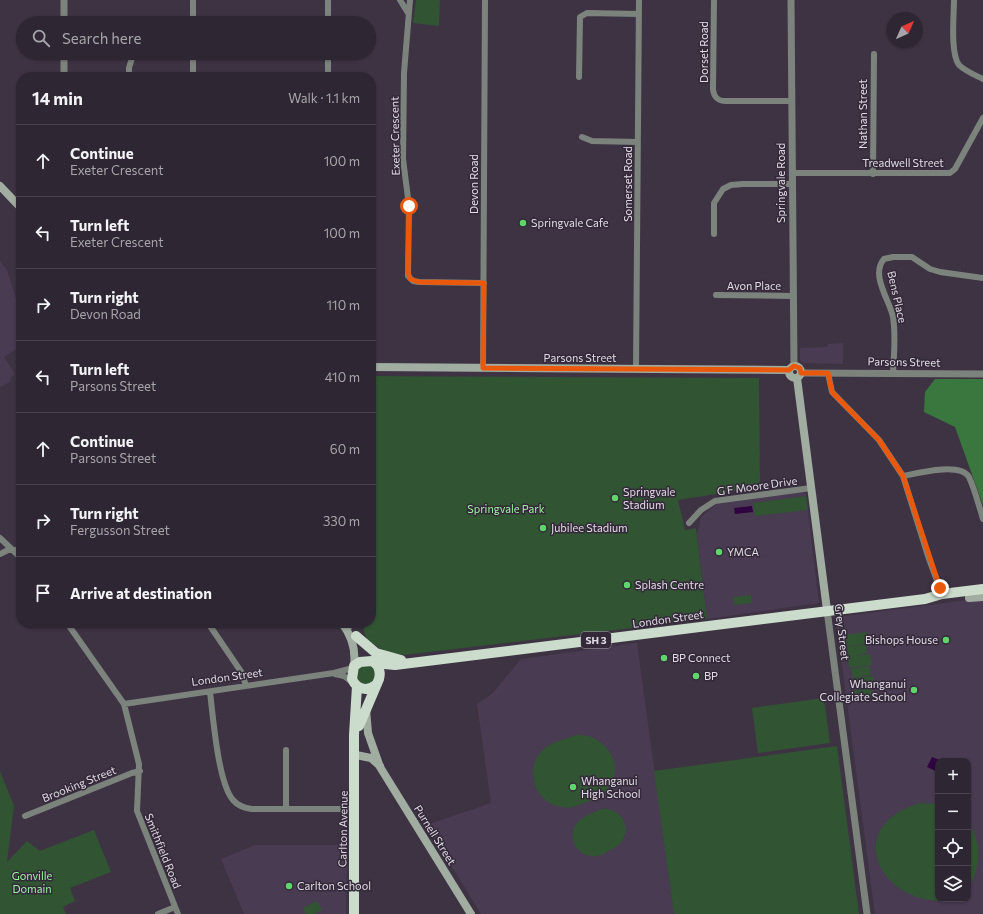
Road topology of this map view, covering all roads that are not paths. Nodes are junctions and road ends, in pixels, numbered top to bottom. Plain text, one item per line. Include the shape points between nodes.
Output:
1 (64, 0) edge
2 (193, 0) edge
3 (328, 0) edge
4 (400, 0) edge
5 (410, 0) edge
6 (485, 0) edge
7 (639, 0) edge
8 (714, 0) edge
9 (791, 0) edge
10 (954, 0) edge
11 (408, 13) junction
12 (639, 14) junction
13 (64, 16) edge
14 (193, 16) edge
15 (328, 16) edge
16 (874, 54) dead end
17 (64, 60) edge
18 (131, 60) edge
19 (193, 60) edge
20 (328, 60) edge
21 (64, 72) edge
22 (129, 72) edge
23 (193, 72) edge
24 (328, 72) edge
25 (579, 77) dead end
26 (983, 79) edge
27 (792, 101) junction
28 (983, 118) edge
29 (582, 138) dead end
30 (638, 142) junction
31 (792, 173) junction
32 (873, 174) junction
33 (792, 184) junction
34 (0, 186) edge
35 (16, 203) edge
36 (714, 234) dead end
37 (983, 278) edge
38 (484, 283) junction
39 (716, 295) dead end
40 (793, 296) junction
41 (376, 367) edge
42 (483, 368) junction
43 (792, 368) junction
44 (636, 369) junction
45 (828, 373) junction
46 (893, 373) junction
47 (983, 374) edge
48 (799, 375) junction
49 (903, 476) junction
50 (811, 488) junction
51 (983, 519) edge
52 (689, 523) dead end
53 (0, 538) edge
54 (14, 550) junction
55 (16, 552) edge
56 (0, 554) edge
57 (983, 589) edge
58 (942, 594) junction
59 (983, 596) edge
60 (924, 599) junction
61 (828, 610) junction
62 (71, 628) edge
63 (211, 628) edge
64 (348, 628) edge
65 (349, 628) edge
66 (356, 636) junction
67 (374, 662) junction
68 (415, 662) junction
69 (353, 667) junction
70 (334, 673) junction
71 (378, 682) junction
72 (356, 685) junction
73 (246, 686) junction
74 (210, 692) junction
75 (124, 704) junction
76 (366, 707) junction
77 (356, 744) junction
78 (286, 750) dead end
79 (356, 755) junction
80 (380, 767) junction
81 (140, 771) junction
82 (286, 809) junction
83 (355, 809) junction
84 (26, 816) dead end
85 (175, 907) junction
86 (158, 914) edge
87 (178, 914) edge
88 (354, 914) edge
89 (471, 914) edge
90 (867, 914) edge

1 - 13 street
2 - 14 street
3 - 15 street
4 - 11 street
5 - 11 street, Exeter Crescent
6 - 38 street, Devon Road
7 - 12 street, Somerset Road
8 - 27 street, Dorset Road via 715,97 726,101
9 - 27 street, Springvale Road
10 - 26 street via 956,60 963,68
11 - 38 street, Exeter Crescent via 403,159 409,206 408,276 419,282
12 - 25 street via 587,13 580,18
12 - 30 street, Somerset Road
16 - 32 street, Nathan Street
17 - 21 street
18 - 22 street
19 - 23 street
20 - 24 street
27 - 31 street, Springvale Road
28 - 32 street, Treadwell Street via 952,172
29 - 30 street via 592,142
30 - 44 street, Somerset Road
31 - 32 street, Treadwell Street
31 - 33 street, Springvale Road
33 - 36 street via 743,184 722,189 714,203
33 - 40 street, Springvale Road
34 - 35 main road
37 - 46 street, Bens Place via 940,272 930,269 912,257 892,256 884,259 880,265 880,279 893,319
38 - 42 street, Devon Road
39 - 40 street, Avon Place
40 - 43 street, Springvale Road
41 - 42 main road, Parsons Street
42 - 44 main road, Parsons Street
43 - 44 main road, Parsons Street
43 - 48 main road via 791,376
45 - 46 street, Parsons Street
45 - 48 street, Parsons Street
45 - 49 street via 832,392 879,440
46 - 47 street, Parsons Street
48 - 50 main road, Grey Street
49 - 51 street via 954,469 963,472 969,477
49 - 58 street
50 - 52 street, G F Moore Drive via 715,501 701,510
50 - 61 main road, Grey Street
53 - 54 street
54 - 55 street
54 - 56 street
57 - 58 highway, London Street / SH 3
58 - 60 highway, London Street / SH 3
59 - 60 highway, London Street / SH 3
60 - 61 highway, London Street / SH 3
61 - 68 highway, London Street / SH 3
61 - 90 street, Grey Street
62 - 75 street, Smithfield Road
63 - 73 street via 242,673
64 - 69 main road via 354,647
65 - 66 main road
66 - 67 main road
66 - 68 highway via 376,653
67 - 68 highway, London Street / SH 3 via 395,665
67 - 69 highway, SH 3 via 363,660
67 - 71 highway via 380,670
68 - 71 highway, London Street / SH 3 via 390,672
69 - 70 street, London Street
69 - 72 highway via 351,674
70 - 72 street via 344,676
70 - 73 street, London Street
71 - 72 highway, SH 3 via 366,689
71 - 76 highway, Carlton Avenue
72 - 77 highway, Carlton Avenue
73 - 74 street, London Street
74 - 75 street, London Street
74 - 82 street via 218,755 229,795 236,804 246,808
75 - 81 street, Smithfield Road
76 - 77 highway, Carlton Avenue
76 - 80 main road, Purnell Street via 368,733
77 - 79 highway, Carlton Avenue
78 - 82 street
79 - 80 main road, Purnell Street via 371,758
79 - 83 highway, Carlton Avenue
80 - 89 main road, Purnell Street
81 - 84 street, Brooking Street
81 - 85 street, Smithfield Road via 137,811
82 - 83 street
83 - 88 highway, Carlton Avenue
85 - 86 street
85 - 87 street, Smithfield Road

